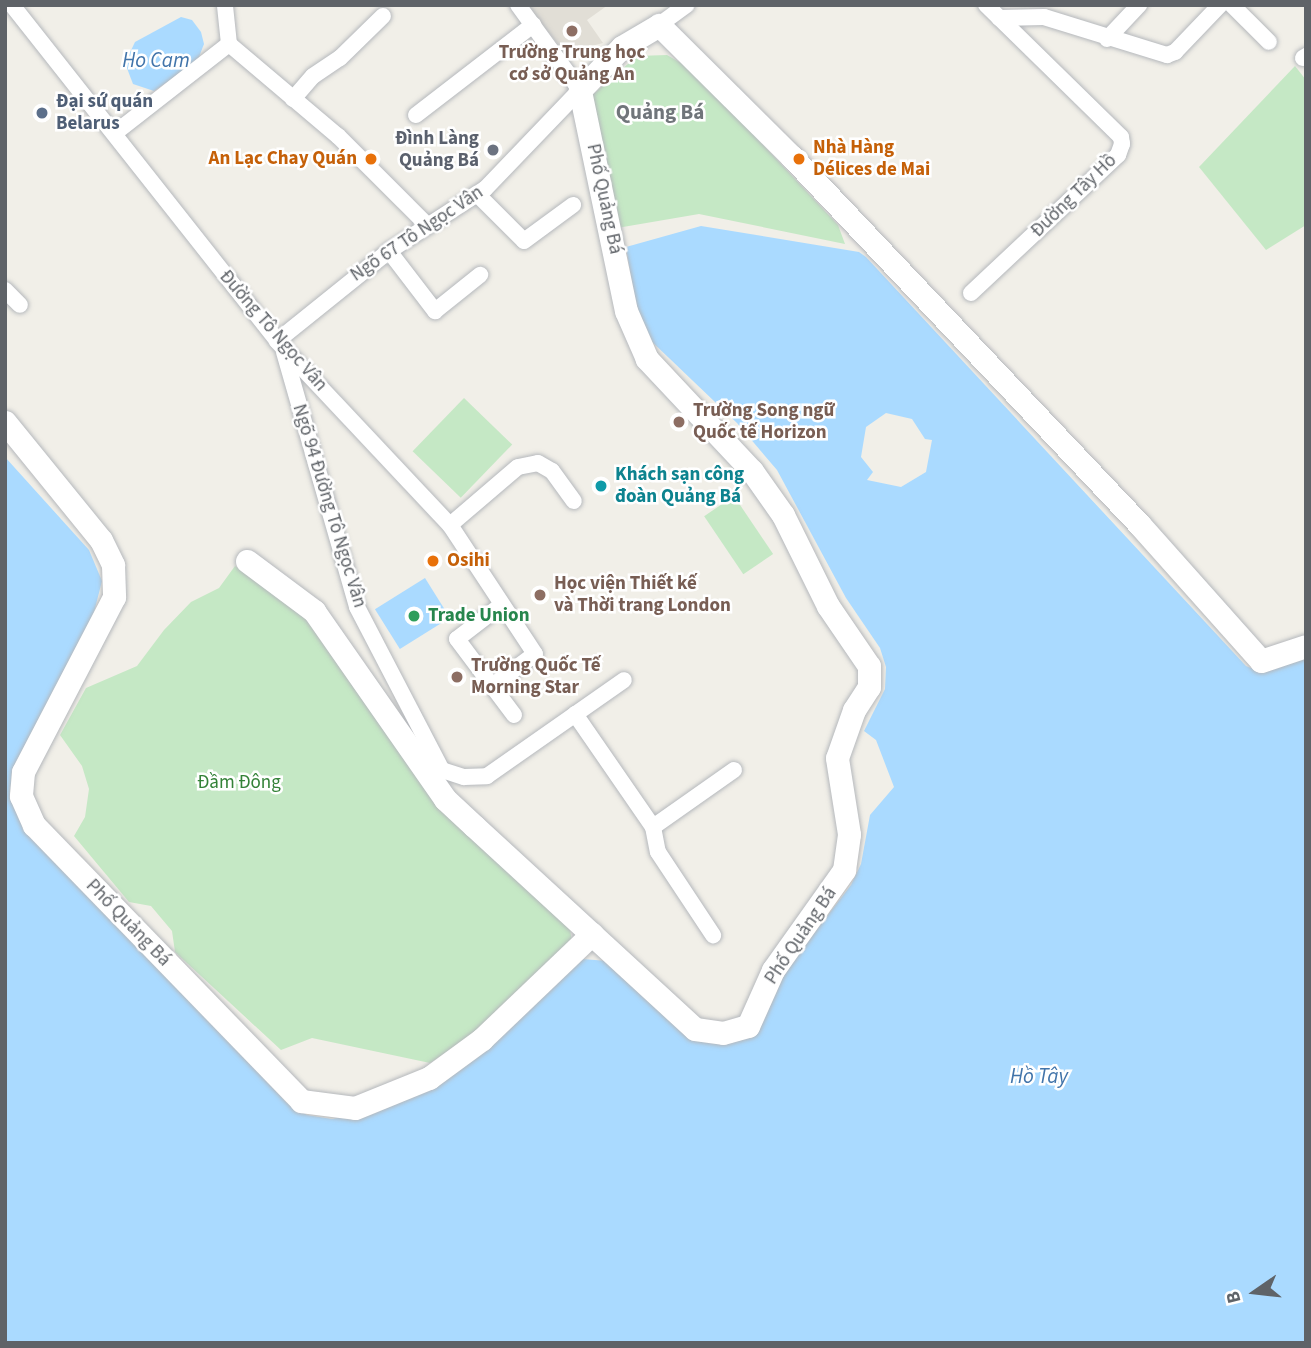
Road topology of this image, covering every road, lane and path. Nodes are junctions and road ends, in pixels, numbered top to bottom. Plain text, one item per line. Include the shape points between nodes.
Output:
1 (12, 5) edge
2 (225, 5) edge
3 (519, 5) edge
4 (687, 5) edge
5 (986, 5) edge
6 (1139, 5) edge
7 (1220, 5) edge
8 (1232, 5) edge
9 (383, 16) dead end
10 (999, 18) junction
11 (533, 24) junction
12 (659, 25) junction
13 (1107, 39) junction
14 (1269, 42) dead end
15 (229, 44) junction
16 (580, 90) junction
17 (293, 99) junction
18 (416, 115) dead end
19 (115, 133) junction
20 (477, 194) junction
21 (572, 205) dead end
22 (426, 224) junction
23 (389, 251) junction
24 (480, 275) dead end
25 (5, 290) edge
26 (971, 293) dead end
27 (20, 305) dead end
28 (280, 344) junction
29 (5, 422) edge
30 (574, 501) dead end
31 (450, 525) junction
32 (247, 561) dead end
33 (500, 606) junction
34 (1306, 646) edge
35 (624, 680) dead end
36 (492, 686) junction
37 (514, 715) dead end
38 (575, 715) junction
39 (734, 770) dead end
40 (653, 828) junction
41 (592, 934) junction
42 (713, 935) dead end

1 - 19 street, Đường Tô Ngọc Vân
2 - 15 street
3 - 11 street
4 - 12 street
5 - 10 street, Đường Tây Hồ
6 - 13 street
7 - 13 street via 1171,54
8 - 14 street
9 - 17 street
10 - 13 street via 1044,17
10 - 26 street, Đường Tây Hồ via 1121,137 1122,144 1118,155
11 - 16 street
11 - 18 street
12 - 16 street via 622,47
12 - 34 street via 792,157 1139,524 1261,661
15 - 17 street
15 - 19 street
16 - 20 street, Ngõ 67 Tô Ngọc Vân
16 - 41 street, Phố Quảng Bá via 625,311 647,359 752,471 783,515 828,606 869,666 869,687 854,710 837,758 849,834 844,870 773,970 748,1026 723,1033 695,1029
17 - 22 street via 338,136
19 - 28 street, Đường Tô Ngọc Vân
20 - 21 street via 524,240
20 - 22 street, Ngõ 67 Tô Ngọc Vân
22 - 23 street, Ngõ 67 Tô Ngọc Vân
23 - 24 street via 435,310
23 - 28 street, Ngõ 67 Tô Ngọc Vân
25 - 27 street
28 - 31 street, Đường Tô Ngọc Vân
28 - 38 street, Ngõ 94 Đường Tô Ngọc Vân via 357,607 442,770 464,777 487,776
29 - 41 street, Phố Quảng Bá via 101,540 113,565 114,597 23,772 21,796 34,825 301,1101 355,1108 429,1078 482,1039
30 - 31 street via 552,471 538,463 519,467
31 - 33 street, Đường Tô Ngọc Vân
32 - 41 street, Phố Quảng Bá via 314,611 445,799
33 - 36 street via 457,639
33 - 36 street, Đường Tô Ngọc Vân via 535,654
35 - 38 street, Ngõ 94 Đường Tô Ngọc Vân
36 - 37 street
38 - 40 street
39 - 40 street
40 - 42 street via 658,852

